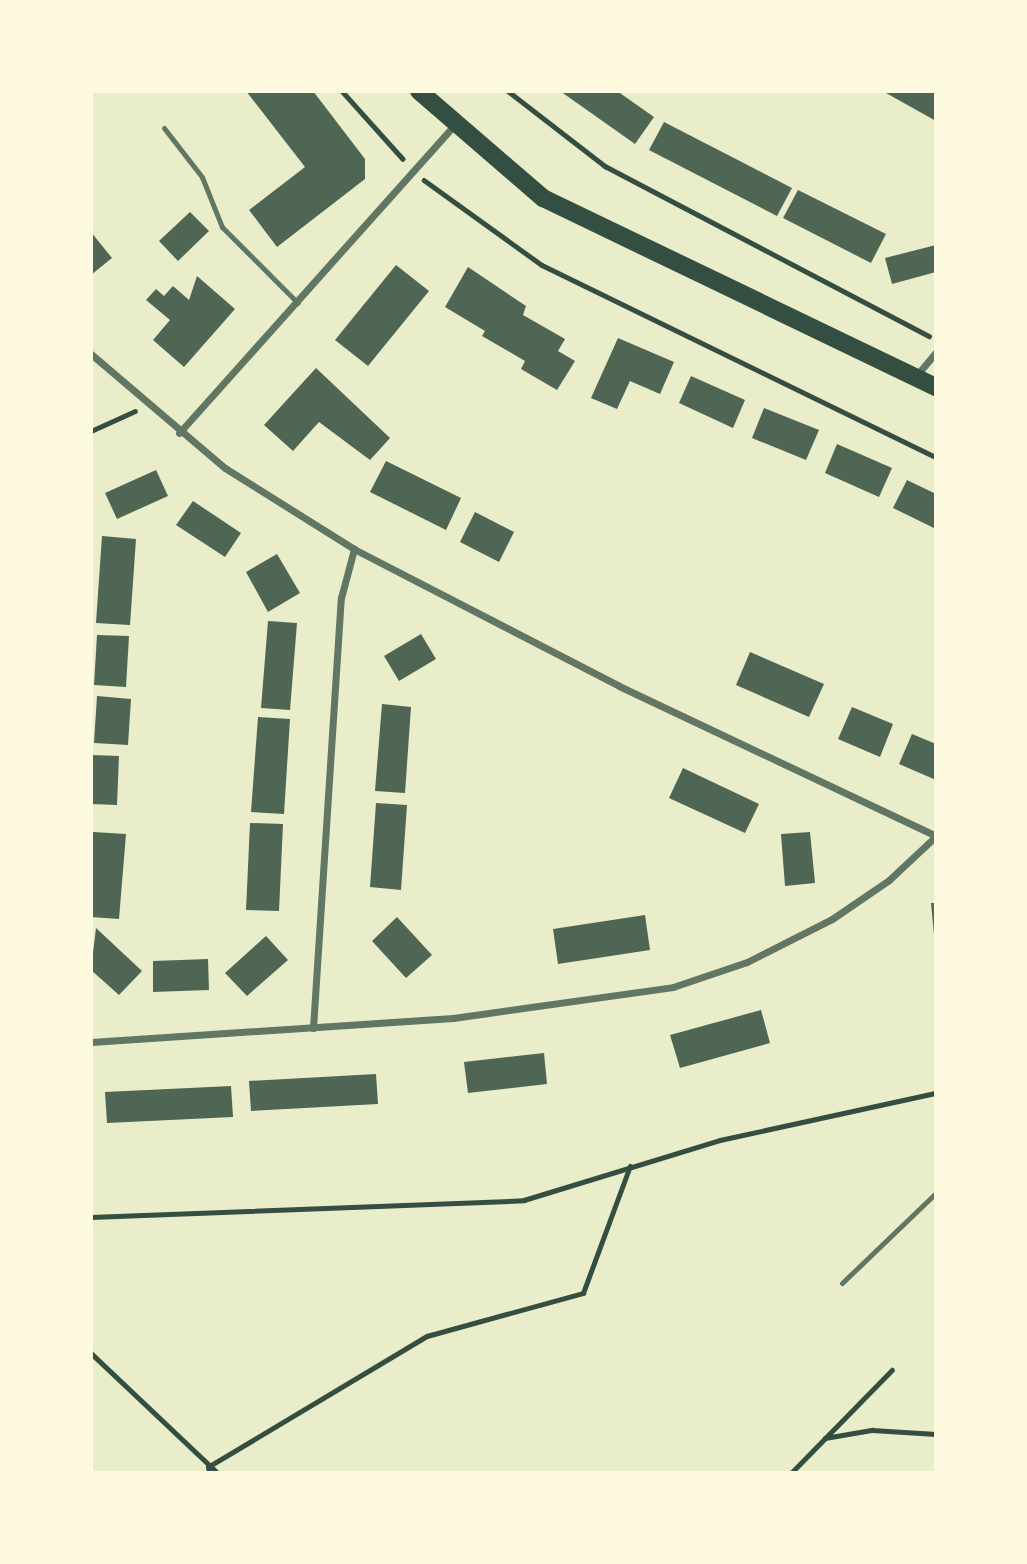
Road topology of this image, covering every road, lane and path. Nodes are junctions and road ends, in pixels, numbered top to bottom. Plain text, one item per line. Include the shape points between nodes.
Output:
1 (342, 91) edge
2 (419, 91) edge
3 (508, 91) edge
4 (454, 125) junction
5 (164, 128) dead end
6 (414, 172) junction
7 (298, 303) junction
8 (936, 340) edge
9 (936, 352) edge
10 (91, 354) edge
11 (915, 377) junction
12 (936, 387) edge
13 (147, 405) junction
14 (91, 431) edge
15 (179, 433) junction
16 (936, 457) edge
17 (354, 549) junction
18 (936, 836) edge
19 (313, 1028) junction
20 (91, 1042) edge
21 (936, 1093) edge
22 (631, 1165) junction
23 (936, 1193) edge
24 (91, 1217) edge
25 (842, 1283) dead end
26 (91, 1353) edge
27 (892, 1370) dead end
28 (936, 1434) edge
29 (824, 1438) junction
30 (208, 1470) edge
31 (218, 1473) edge
32 (791, 1473) edge

1 - 6 path
2 - 4 main road
3 - 8 path via 605,166
4 - 6 street
4 - 11 main road via 543,198
5 - 7 lane via 202,177 222,227
6 - 7 street
6 - 16 path via 542,265
7 - 15 street
9 - 11 street
10 - 13 street
11 - 12 main road
13 - 14 path
13 - 15 street
15 - 17 street
17 - 18 street via 619,686
17 - 19 street via 341,598
18 - 19 street via 890,880 832,919 747,962 673,987 588,1004
19 - 20 street
21 - 22 path
22 - 24 path via 524,1200
22 - 30 path via 583,1293 427,1336
23 - 25 lane
26 - 30 path
27 - 29 path
28 - 29 path via 872,1430
29 - 32 path
30 - 31 path

